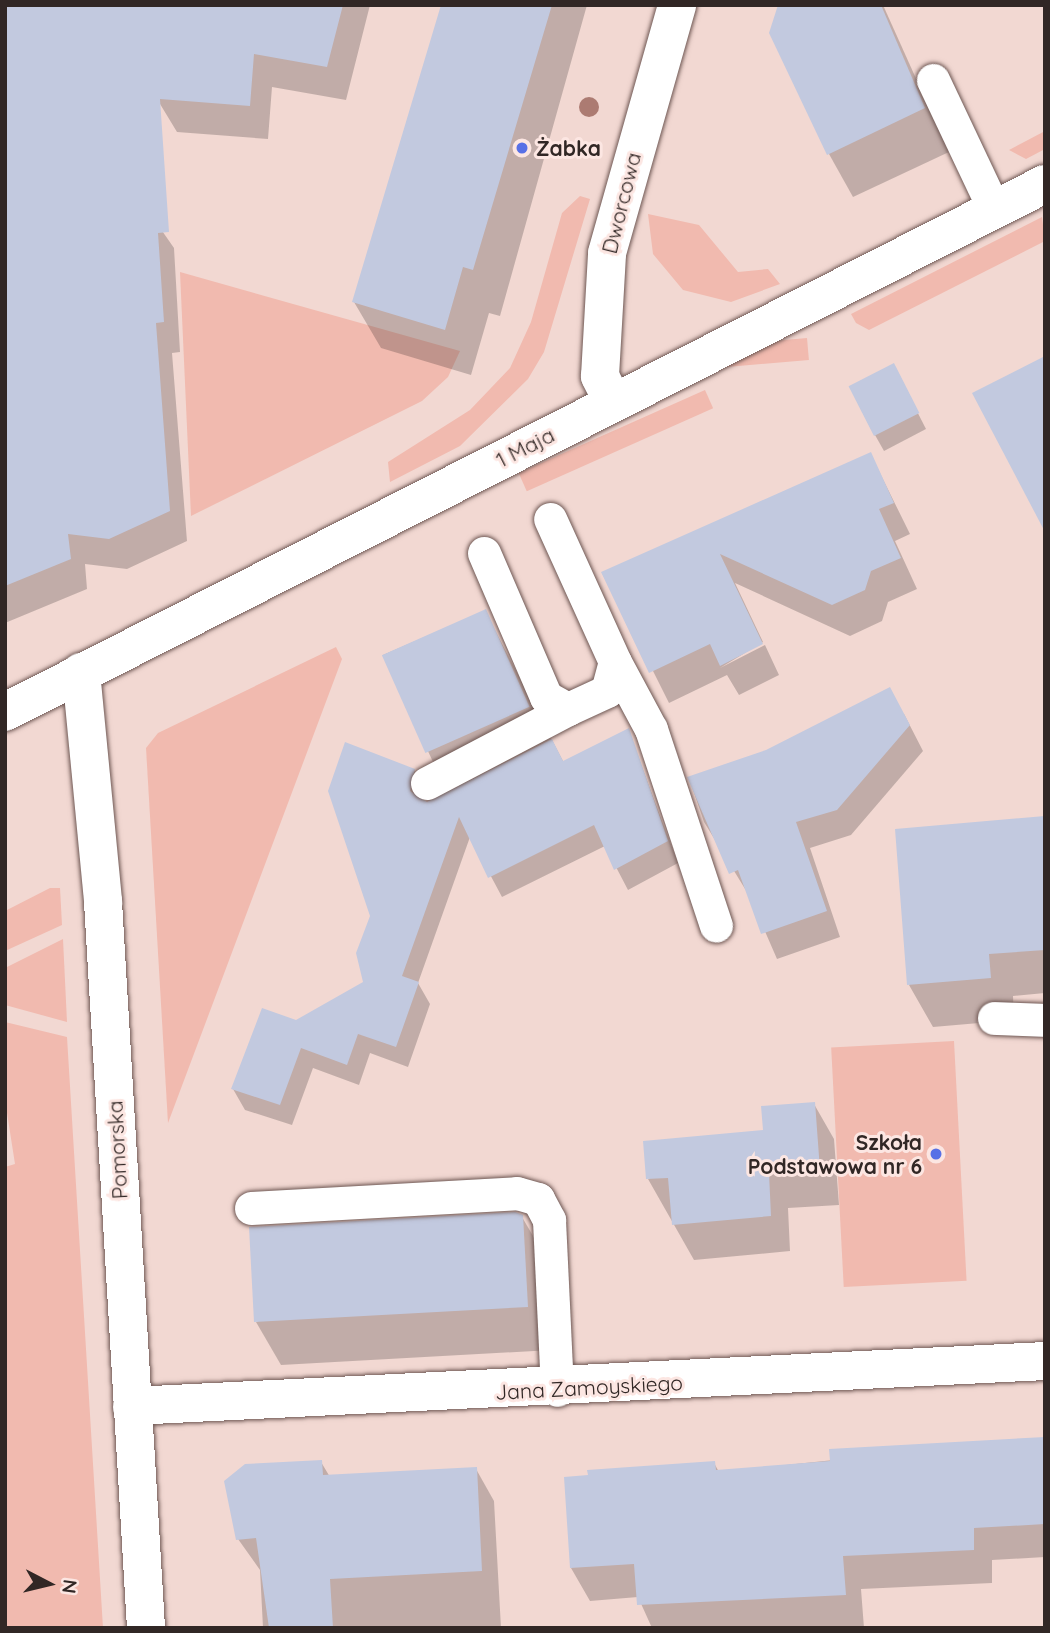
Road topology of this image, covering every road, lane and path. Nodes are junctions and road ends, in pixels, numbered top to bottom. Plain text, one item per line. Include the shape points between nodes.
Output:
1 (677, 5) edge
2 (933, 80) dead end
3 (1045, 184) edge
4 (994, 209) junction
5 (613, 402) junction
6 (550, 519) dead end
7 (484, 553) dead end
8 (615, 662) junction
9 (81, 672) junction
10 (568, 709) junction
11 (5, 712) edge
12 (427, 783) dead end
13 (716, 926) dead end
14 (994, 1018) dead end
15 (1045, 1020) edge
16 (251, 1208) dead end
17 (1045, 1361) edge
18 (557, 1390) junction
19 (132, 1405) junction
20 (146, 1628) edge

1 - 5 street, Dworcowa via 607,253 600,376
2 - 4 lane
3 - 4 street, 1 Maja
4 - 5 street, 1 Maja
5 - 9 street, 1 Maja
6 - 8 lane
7 - 10 lane via 546,697
8 - 10 lane via 607,691
8 - 13 lane via 650,729
9 - 11 street, 1 Maja
9 - 19 street, Pomorska via 103,902
10 - 12 lane
14 - 15 lane
16 - 18 lane via 517,1192 538,1199 549,1220
17 - 18 street, Jana Zamoyskiego
18 - 19 street, Jana Zamoyskiego
19 - 20 street, Pomorska

